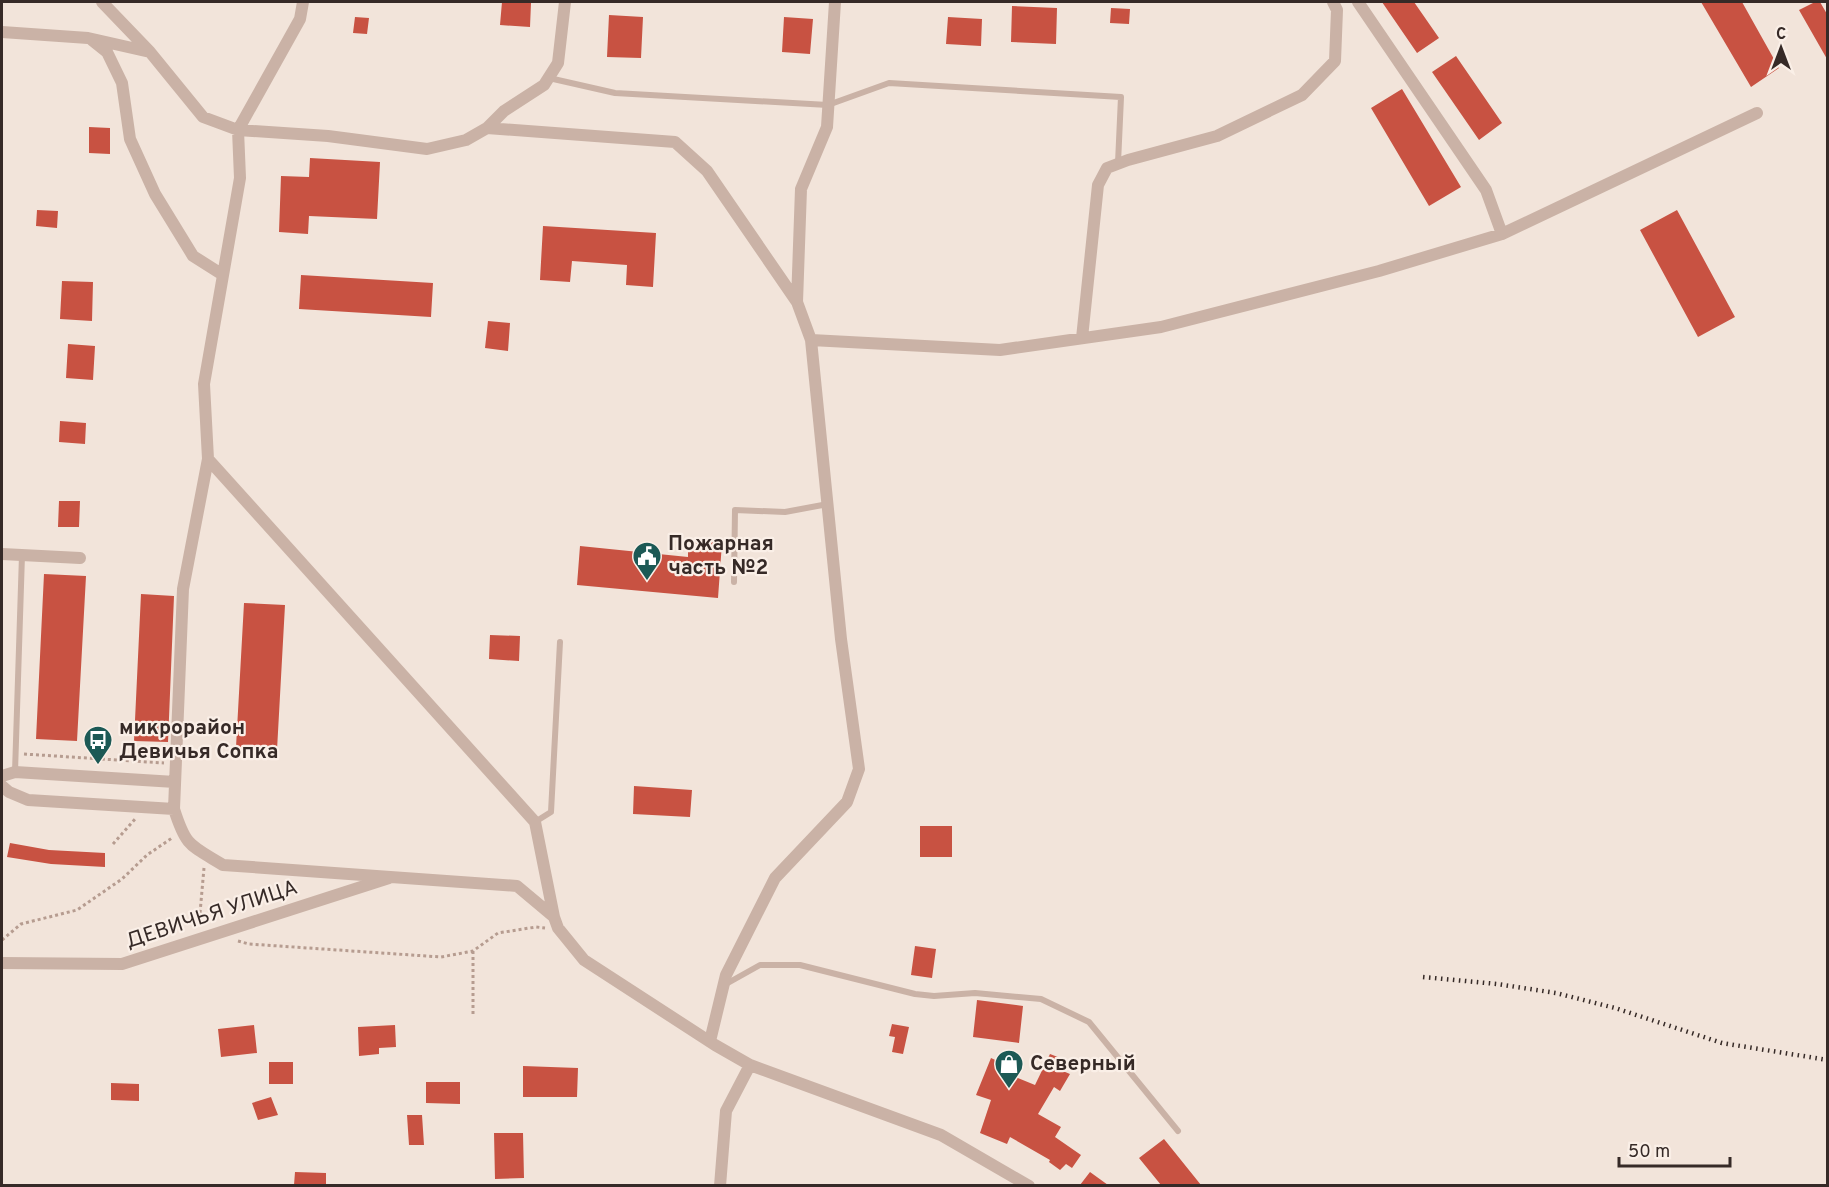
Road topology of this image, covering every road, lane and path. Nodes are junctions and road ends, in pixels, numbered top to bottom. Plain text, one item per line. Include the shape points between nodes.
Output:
1 (102, 2) edge
2 (303, 2) edge
3 (565, 2) edge
4 (835, 2) edge
5 (1333, 2) edge
6 (1358, 2) edge
7 (2, 32) edge
8 (88, 38) junction
9 (150, 52) junction
10 (549, 77) junction
11 (828, 105) junction
12 (1757, 112) dead end
13 (487, 128) junction
14 (237, 130) junction
15 (1118, 164) junction
16 (1502, 234) junction
17 (224, 275) junction
18 (797, 302) junction
19 (1082, 338) junction
20 (811, 340) junction
21 (208, 459) junction
22 (828, 504) junction
23 (2, 554) edge
24 (22, 555) junction
25 (80, 558) dead end
26 (734, 582) dead end
27 (560, 642) dead end
28 (15, 753) junction
29 (175, 764) junction
30 (15, 772) junction
31 (2, 776) edge
32 (175, 782) junction
33 (2, 786) edge
34 (174, 809) junction
35 (535, 822) junction
36 (181, 831) junction
37 (205, 854) junction
38 (395, 876) junction
39 (556, 923) junction
40 (214, 935) junction
41 (2, 940) edge
42 (472, 951) junction
43 (2, 963) edge
44 (722, 987) junction
45 (473, 1016) dead end
46 (710, 1041) junction
47 (750, 1065) junction
48 (1178, 1131) dead end
49 (720, 1185) edge
50 (1029, 1185) edge

1 - 9 street
2 - 14 street via 300,20
3 - 10 street via 558,63
4 - 11 street
5 - 15 street via 1337,10 1335,61 1302,95 1217,136
6 - 16 street via 1486,190
7 - 8 street
8 - 9 street
8 - 17 street via 107,52 122,83 130,139 155,194 193,256
9 - 14 street via 203,117
10 - 11 lane via 615,93
10 - 13 street via 544,85 504,111
11 - 15 lane via 889,83 1121,97
11 - 18 street via 827,127 801,189
12 - 16 street
13 - 14 street via 466,141 428,149 328,136
13 - 18 street via 675,142 707,171
14 - 17 street via 240,178
15 - 19 street via 1107,168 1098,184
16 - 19 street via 1379,271 1161,327
17 - 21 street via 204,384
18 - 20 street
19 - 20 street via 1000,350
20 - 22 street
21 - 29 street via 183,589
21 - 35 street
22 - 26 lane via 785,512 735,510
22 - 44 street via 859,769 847,802 775,879
23 - 24 street
24 - 25 street
24 - 28 lane
27 - 35 lane via 551,812
28 - 29 path
28 - 30 lane
29 - 32 street
30 - 31 street
30 - 32 street
32 - 34 street
33 - 34 street via 28,800
34 - 36 street
35 - 39 street
36 - 37 street via 191,846
36 - 41 path via 77,910 21,924
37 - 38 street via 223,865
37 - 40 path via 200,913
38 - 39 street via 517,886
38 - 40 street, ДЕВИЧЬЯ УЛИЦА
39 - 42 path via 498,933
39 - 46 street via 584,960
40 - 42 path via 249,944 407,955 441,957
40 - 43 street, ДЕВИЧЬЯ УЛИЦА via 122,964
42 - 45 path
44 - 46 street
44 - 48 lane via 760,965 800,965 915,994 975,993 1041,999 1089,1022
46 - 47 street
47 - 49 street via 726,1111
47 - 50 street via 941,1135

